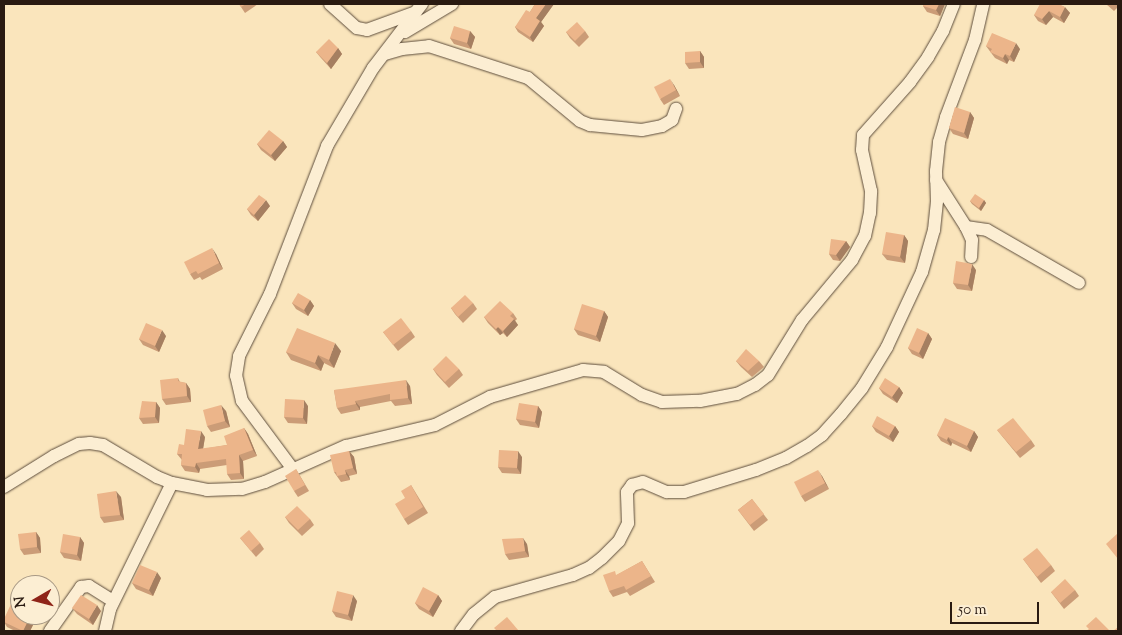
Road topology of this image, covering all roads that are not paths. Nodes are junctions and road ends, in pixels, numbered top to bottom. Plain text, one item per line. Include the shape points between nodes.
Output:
1 (330, 4) edge
2 (452, 4) edge
3 (954, 4) edge
4 (983, 4) edge
5 (419, 8) edge
6 (400, 34) junction
7 (385, 54) junction
8 (676, 109) dead end
9 (936, 180) junction
10 (966, 227) junction
11 (971, 257) dead end
12 (1079, 283) dead end
13 (292, 468) junction
14 (172, 483) junction
15 (4, 487) edge
16 (113, 601) junction
17 (50, 631) edge
18 (105, 631) edge
19 (461, 631) edge

1 - 5 street via 357,28 367,30
2 - 6 street
3 - 13 street via 928,57 863,135 862,150 871,191 865,236 852,260 802,320 768,375 755,385 737,394 718,398 662,402 642,395 604,372 583,370 490,396 435,425 346,446
4 - 9 street via 975,40 939,142
5 - 6 street
6 - 7 street
7 - 8 street via 429,46 528,78 580,121 590,125 642,130 662,126 672,120
7 - 13 street via 354,97 327,146 270,294 250,330 237,366 237,385 242,401
9 - 10 street
9 - 19 street via 934,230 922,272 875,368 822,435 786,458 684,492 667,492 650,483 632,485 627,492 628,523 619,542 602,558 573,575 495,597 474,614
10 - 11 street via 972,240
10 - 12 street via 987,230
13 - 14 street via 265,482 232,490 207,490
14 - 15 street via 103,445 90,443 79,444 54,456
14 - 16 street
16 - 17 street via 89,586 82,586
16 - 18 street

